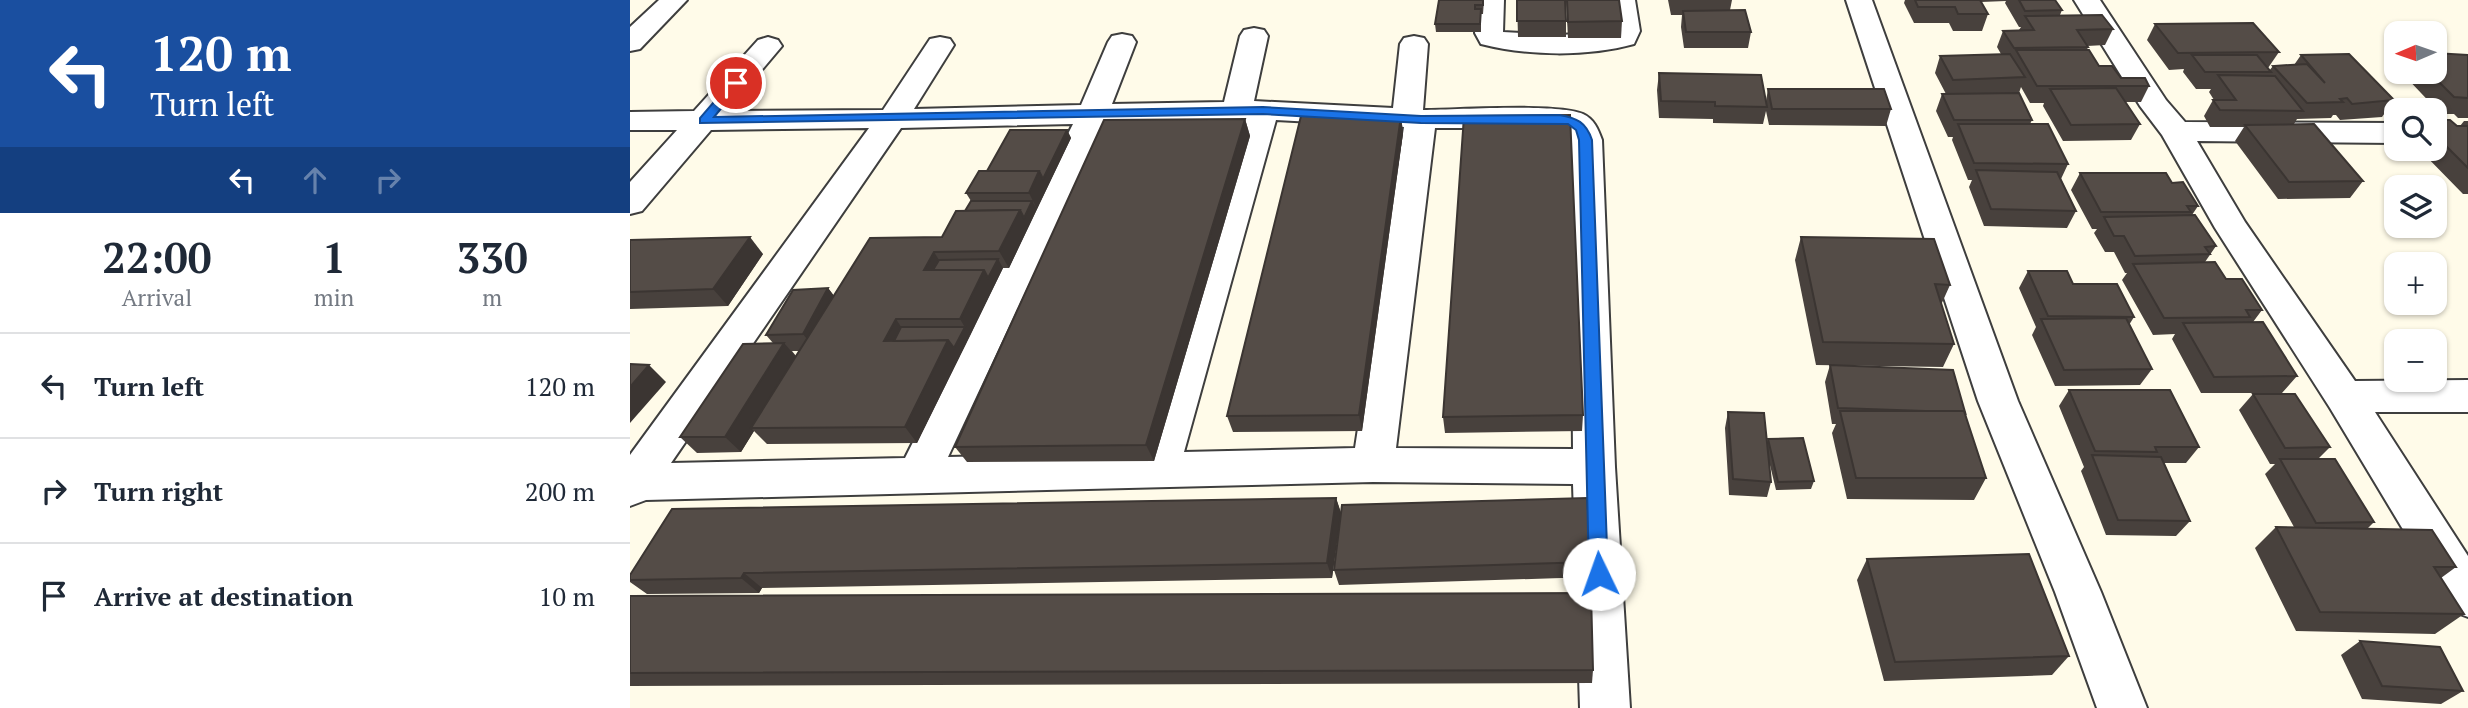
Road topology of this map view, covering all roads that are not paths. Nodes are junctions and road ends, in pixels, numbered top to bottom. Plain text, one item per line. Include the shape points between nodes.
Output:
1 (674, 0) edge
2 (1491, 0) edge
3 (1622, 0) edge
4 (1860, 0) edge
5 (2087, 0) edge
6 (1254, 36) dead end
7 (1122, 42) dead end
8 (630, 43) edge
9 (1414, 44) dead end
10 (940, 45) dead end
11 (768, 46) dead end
12 (1250, 111) junction
13 (1093, 114) junction
14 (892, 119) junction
15 (1414, 119) junction
16 (630, 121) edge
17 (704, 121) junction
18 (2176, 131) junction
19 (2384, 133) edge
20 (630, 203) edge
21 (2468, 396) edge
22 (2344, 397) junction
23 (1373, 465) junction
24 (1594, 467) junction
25 (1157, 472) junction
26 (917, 477) junction
27 (632, 485) edge
28 (2468, 596) edge
29 (1605, 708) edge
30 (2122, 708) edge

1 - 8 street
2 - 3 street via 1491,38 1578,43 1624,38
4 - 30 street via 1998,401
5 - 18 street via 2147,95
6 - 12 street
7 - 13 street
9 - 15 street
10 - 14 street
11 - 17 street
12 - 13 street
12 - 15 street
12 - 25 street
13 - 14 street
13 - 26 street
14 - 17 street
14 - 27 street
15 - 23 street
15 - 24 street via 1559,119 1582,128 1586,140
16 - 17 street
17 - 20 street
18 - 19 street
18 - 22 street via 2232,228
21 - 22 street
22 - 28 street
23 - 24 street
23 - 25 street
24 - 29 street
25 - 26 street
26 - 27 street

